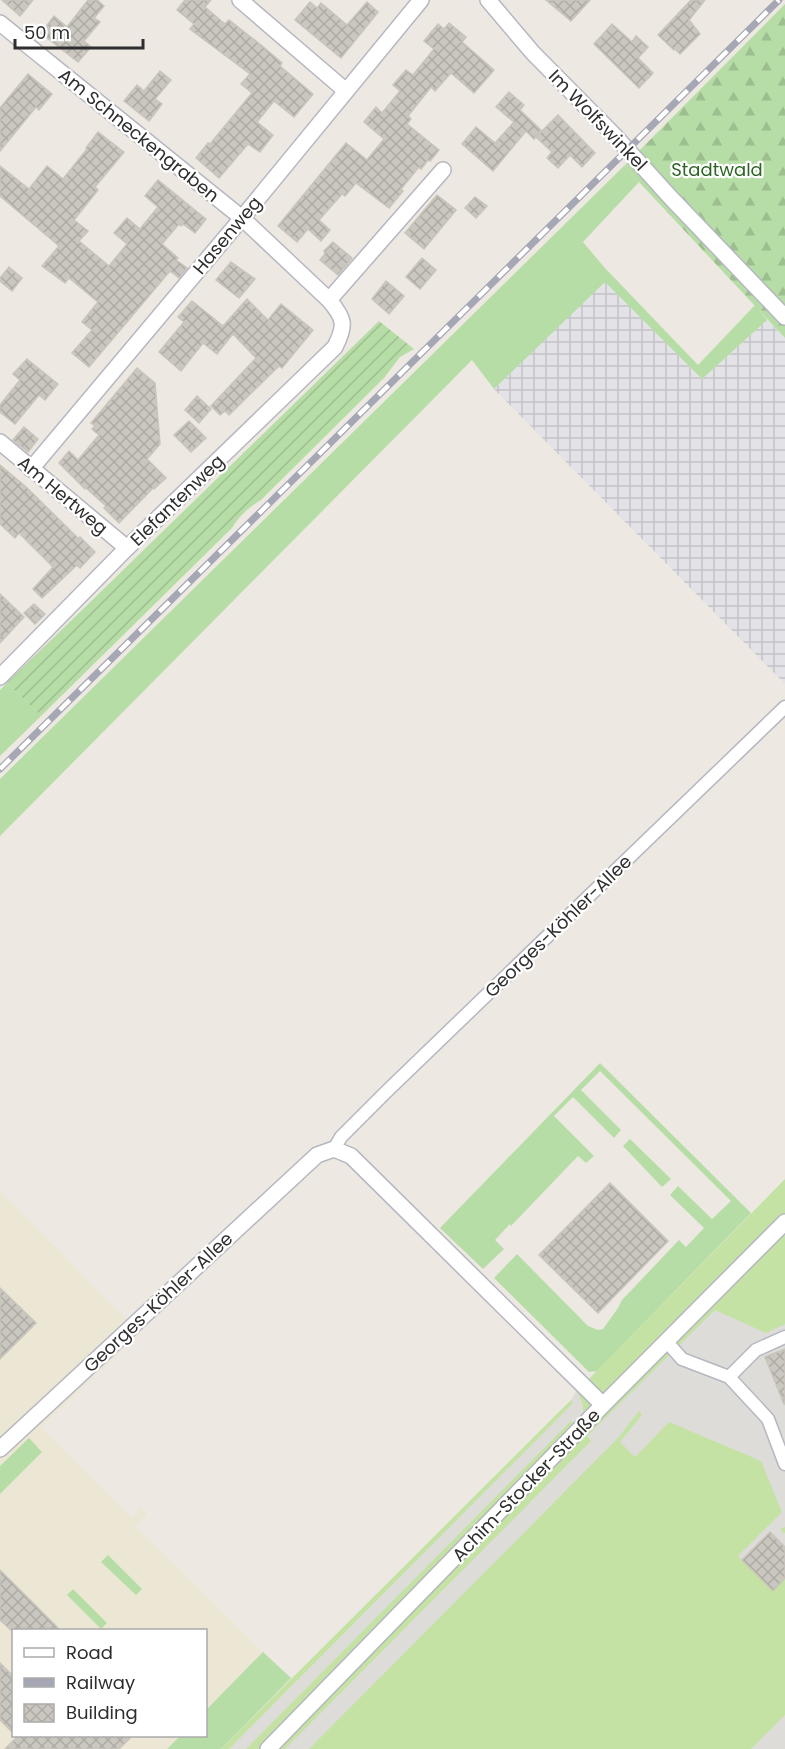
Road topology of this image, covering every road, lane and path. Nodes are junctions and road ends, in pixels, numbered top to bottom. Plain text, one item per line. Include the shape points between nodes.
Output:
1 (240, 0) edge
2 (421, 0) edge
3 (488, 0) edge
4 (0, 23) edge
5 (346, 91) junction
6 (443, 170) dead end
7 (242, 218) junction
8 (329, 300) junction
9 (785, 317) edge
10 (342, 320) joint
11 (0, 442) edge
12 (32, 469) junction
13 (127, 548) junction
14 (0, 677) edge
15 (785, 707) edge
16 (334, 1149) junction
17 (785, 1222) edge
18 (785, 1337) edge
19 (667, 1342) junction
20 (729, 1377) junction
21 (603, 1405) junction
22 (0, 1449) edge
23 (785, 1464) edge
24 (268, 1749) edge

1 - 5 street
2 - 5 street, Hasenweg
3 - 9 street, Im Wolfswinkel via 533,53
4 - 7 street, Am Schneckengraben
5 - 7 street, Hasenweg
6 - 8 street
7 - 8 street, Am Schneckengraben
7 - 12 street, Hasenweg
8 - 10 street, Am Schneckengraben
10 - 13 street, Elefantenweg via 343,332 335,347
11 - 12 street, Am Hertweg
12 - 13 street, Am Hertweg
13 - 14 street, Elefantenweg
15 - 16 street, Georges-Köhler-Allee via 395,1083 341,1137
16 - 21 street via 351,1156
16 - 22 street, Georges-Köhler-Allee via 317,1155
17 - 19 street, Achim-Stocker-Straße
18 - 20 street via 756,1350
19 - 20 street via 682,1359
19 - 21 street, Achim-Stocker-Straße
20 - 23 street via 768,1419
21 - 24 street, Achim-Stocker-Straße

